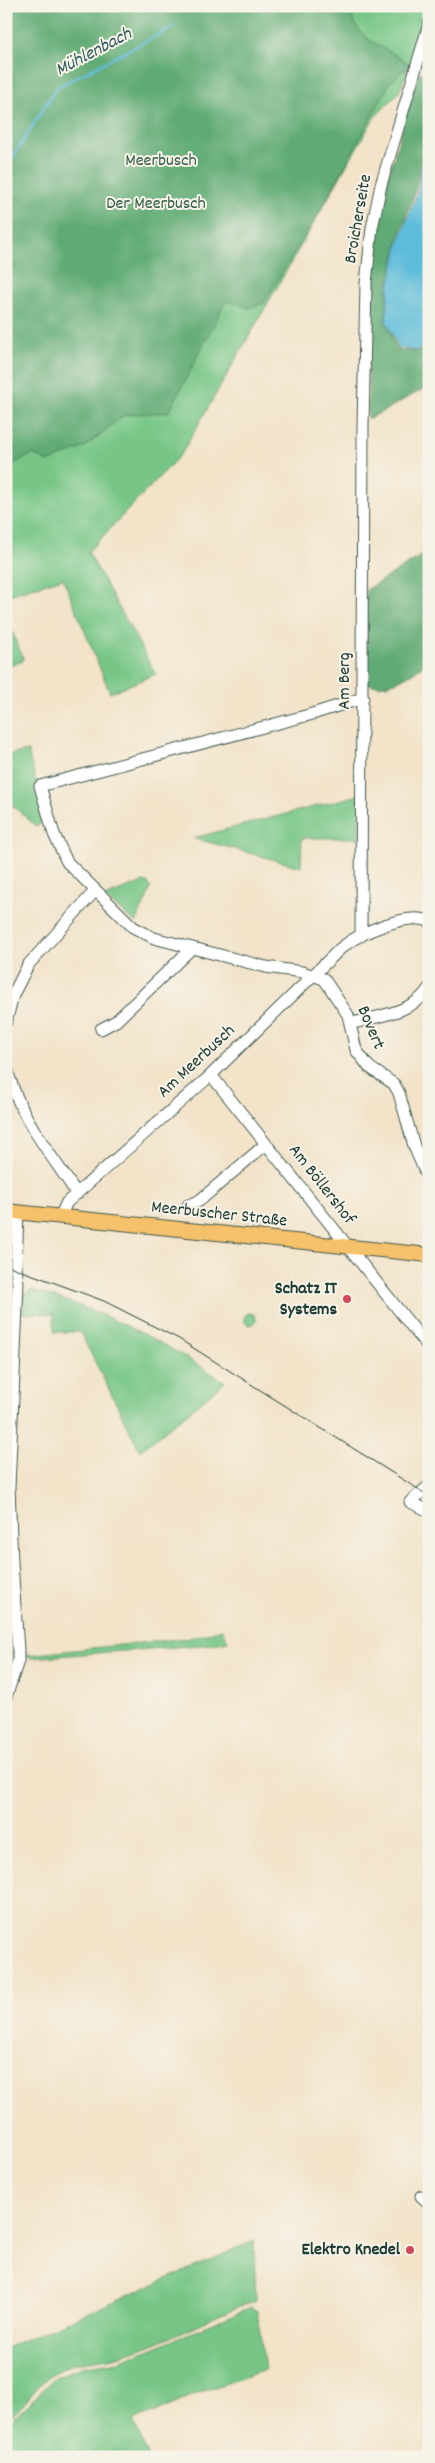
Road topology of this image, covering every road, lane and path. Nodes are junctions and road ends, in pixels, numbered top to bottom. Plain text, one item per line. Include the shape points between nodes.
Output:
1 (429, 24) edge
2 (363, 426) joint
3 (363, 698) junction
4 (95, 891) junction
5 (429, 921) edge
6 (361, 936) junction
7 (192, 948) junction
8 (313, 975) junction
9 (429, 988) edge
10 (6, 1022) edge
11 (350, 1024) junction
12 (100, 1029) dead end
13 (6, 1065) edge
14 (211, 1075) junction
15 (266, 1144) junction
16 (429, 1182) edge
17 (77, 1194) junction
18 (188, 1205) dead end
19 (12, 1212) edge
20 (60, 1217) junction
21 (349, 1247) junction
22 (429, 1255) edge
23 (429, 1348) edge
24 (429, 1486) edge
25 (429, 1512) edge
26 (6, 1697) edge

1 - 2 street, Broicherseite via 380,185 372,228 366,283
2 - 3 street, Am Berg
3 - 4 street, Bovert via 40,786 54,834 67,862
3 - 6 street, Am Berg
4 - 7 street, Bovert via 133,927 154,938
4 - 10 street via 28,965 13,995
5 - 6 street, Am Meerbusch via 408,918
6 - 8 street, Am Meerbusch via 341,948
7 - 8 street, Bovert
7 - 12 street via 116,1022
8 - 11 street, Bovert via 324,979 348,1015
8 - 14 street, Am Meerbusch
9 - 11 street via 424,996 407,1007
11 - 16 street, Bovert via 356,1050 363,1061 394,1084 400,1093 414,1146
13 - 17 street via 12,1090 25,1118
14 - 15 street, Am Böllershof
14 - 17 street, Am Meerbusch
15 - 18 street, Am Böllershof via 199,1201
15 - 21 street, Am Böllershof
17 - 20 street, Am Meerbusch via 63,1206
19 - 20 main road, Meerbuscher Straße
19 - 26 street via 18,1284 9,1487 18,1661
20 - 21 main road, Meerbuscher Straße
21 - 22 main road, Meerbuscher Straße
21 - 23 street, Am Böllershof
24 - 25 street via 410,1502

